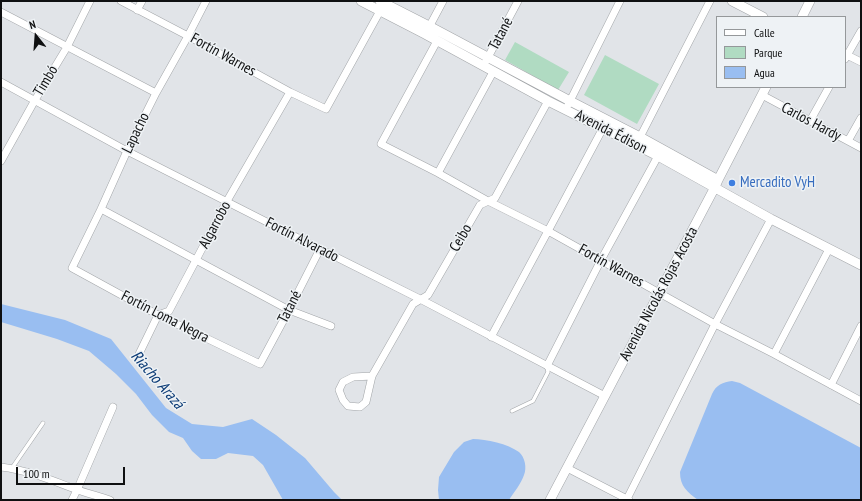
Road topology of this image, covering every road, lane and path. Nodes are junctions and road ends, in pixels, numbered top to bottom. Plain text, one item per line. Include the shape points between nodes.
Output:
1 (90, 1) edge
2 (121, 1) edge
3 (142, 1) edge
4 (206, 1) edge
5 (380, 1) edge
6 (443, 1) edge
7 (518, 1) edge
8 (620, 1) edge
9 (710, 1) edge
10 (732, 1) edge
11 (810, 1) edge
12 (366, 2) edge
13 (137, 10) junction
14 (380, 11) junction
15 (1, 12) edge
16 (761, 16) edge
17 (802, 16) edge
18 (427, 30) junction
19 (861, 31) edge
20 (188, 36) junction
21 (437, 41) junction
22 (67, 46) junction
23 (846, 56) edge
24 (486, 62) junction
25 (861, 62) edge
26 (492, 72) junction
27 (1, 82) edge
28 (828, 88) edge
29 (764, 91) edge
30 (290, 92) junction
31 (156, 93) junction
32 (35, 100) junction
33 (548, 101) junction
34 (568, 105) junction
35 (861, 118) edge
36 (810, 121) junction
37 (603, 128) junction
38 (638, 141) junction
39 (848, 141) junction
40 (861, 148) edge
41 (128, 151) junction
42 (658, 156) junction
43 (2, 158) edge
44 (438, 173) junction
45 (716, 184) junction
46 (227, 201) junction
47 (488, 201) junction
48 (101, 209) junction
49 (771, 219) junction
50 (548, 232) junction
51 (320, 249) junction
52 (829, 249) junction
53 (196, 260) junction
54 (601, 260) junction
55 (861, 265) edge
56 (72, 268) joint
57 (659, 293) junction
58 (420, 299) junction
59 (289, 310) junction
60 (158, 315) junction
61 (715, 324) junction
62 (331, 326) dead end
63 (861, 326) edge
64 (491, 337) junction
65 (138, 354) dead end
66 (774, 354) junction
67 (260, 364) joint
68 (547, 366) junction
69 (372, 376) junction
70 (831, 385) junction
71 (605, 396) junction
72 (861, 401) edge
73 (113, 407) dead end
74 (512, 411) dead end
75 (43, 422) dead end
76 (1, 467) edge
77 (12, 468) junction
78 (567, 468) junction
79 (77, 490) junction
80 (72, 500) edge
81 (110, 500) edge
82 (550, 500) edge
83 (628, 500) edge

1 - 22 street, Timbó
2 - 13 street, Fortín Warnes
3 - 13 street
4 - 20 street, Lapacho
5 - 18 main road, Avenida Édison
6 - 18 street
7 - 24 street, Tatané
8 - 34 street
9 - 38 street
10 - 16 main road
11 - 17 main road
12 - 14 main road, Avenida Édison
13 - 20 street, Fortín Warnes
14 - 18 main road, Avenida Édison
14 - 30 street, Fortín Warnes via 326,109
15 - 22 street
18 - 21 main road, Avenida Édison
18 - 24 main road, Avenida Édison
19 - 23 street
20 - 30 street, Fortín Warnes
20 - 31 street, Lapacho
21 - 24 main road, Avenida Édison
21 - 44 street, Fortín Warnes via 381,144
22 - 31 street
22 - 32 street, Timbó
23 - 25 street
24 - 26 main road, Avenida Édison
24 - 34 main road, Avenida Édison
26 - 33 main road, Avenida Édison
26 - 44 street
27 - 32 street, Fortín Alvarado
28 - 36 street
29 - 36 street, Carlos Hardy
29 - 45 main road, Avenida Nicolás Rojas Acosta
30 - 46 street, Algarrobo
31 - 41 street, Lapacho
32 - 41 street, Fortín Alvarado
32 - 43 street, Timbó
33 - 34 main road, Avenida Édison
33 - 47 street, Ceibo via 495,198
34 - 37 main road, Avenida Édison
34 - 38 main road, Avenida Édison
35 - 39 street
36 - 39 street, Carlos Hardy
37 - 38 main road, Avenida Édison
37 - 50 street
38 - 42 main road, Avenida Édison
38 - 45 main road, Avenida Édison
39 - 40 street, Carlos Hardy
41 - 46 street, Fortín Alvarado
41 - 48 street, Lapacho
42 - 45 main road, Avenida Édison
42 - 54 street
44 - 47 street, Fortín Warnes
45 - 49 main road, Avenida Édison
45 - 57 main road, Avenida Nicolás Rojas Acosta
46 - 51 street, Fortín Alvarado
46 - 53 street, Algarrobo
47 - 50 street, Fortín Warnes
47 - 58 street, Ceibo via 480,205 428,294
48 - 53 street
48 - 56 street, Lapacho
49 - 52 main road, Avenida Édison
49 - 61 street
50 - 54 street, Fortín Warnes
50 - 64 street
51 - 58 street, Fortín Alvarado
51 - 59 street, Tatané
52 - 55 main road, Avenida Édison
52 - 66 street
53 - 59 street
53 - 60 street, Algarrobo via 169,311
54 - 57 street, Fortín Warnes
54 - 68 street
56 - 60 street, Fortín Loma Negra
57 - 61 street, Fortín Warnes
57 - 71 main road, Avenida Nicolás Rojas Acosta
58 - 64 street, Fortín Alvarado
58 - 69 street, Ceibo via 414,304
59 - 62 street
59 - 67 street, Tatané
60 - 65 street, Algarrobo
60 - 67 street, Fortín Loma Negra
61 - 66 street, Fortín Warnes
61 - 83 street
63 - 70 street
64 - 68 street, Fortín Alvarado
66 - 70 street, Fortín Warnes
68 - 71 street, Fortín Alvarado
68 - 74 lane via 548,372 533,400
69 - 69 street, Ceibo via 366,402 360,407 348,406 339,390 343,382 353,377
70 - 72 street, Fortín Warnes
71 - 78 main road, Avenida Nicolás Rojas Acosta
73 - 79 street
75 - 77 lane
76 - 77 street
77 - 79 street
78 - 82 main road, Avenida Nicolás Rojas Acosta
78 - 83 street
79 - 80 street
79 - 81 street

